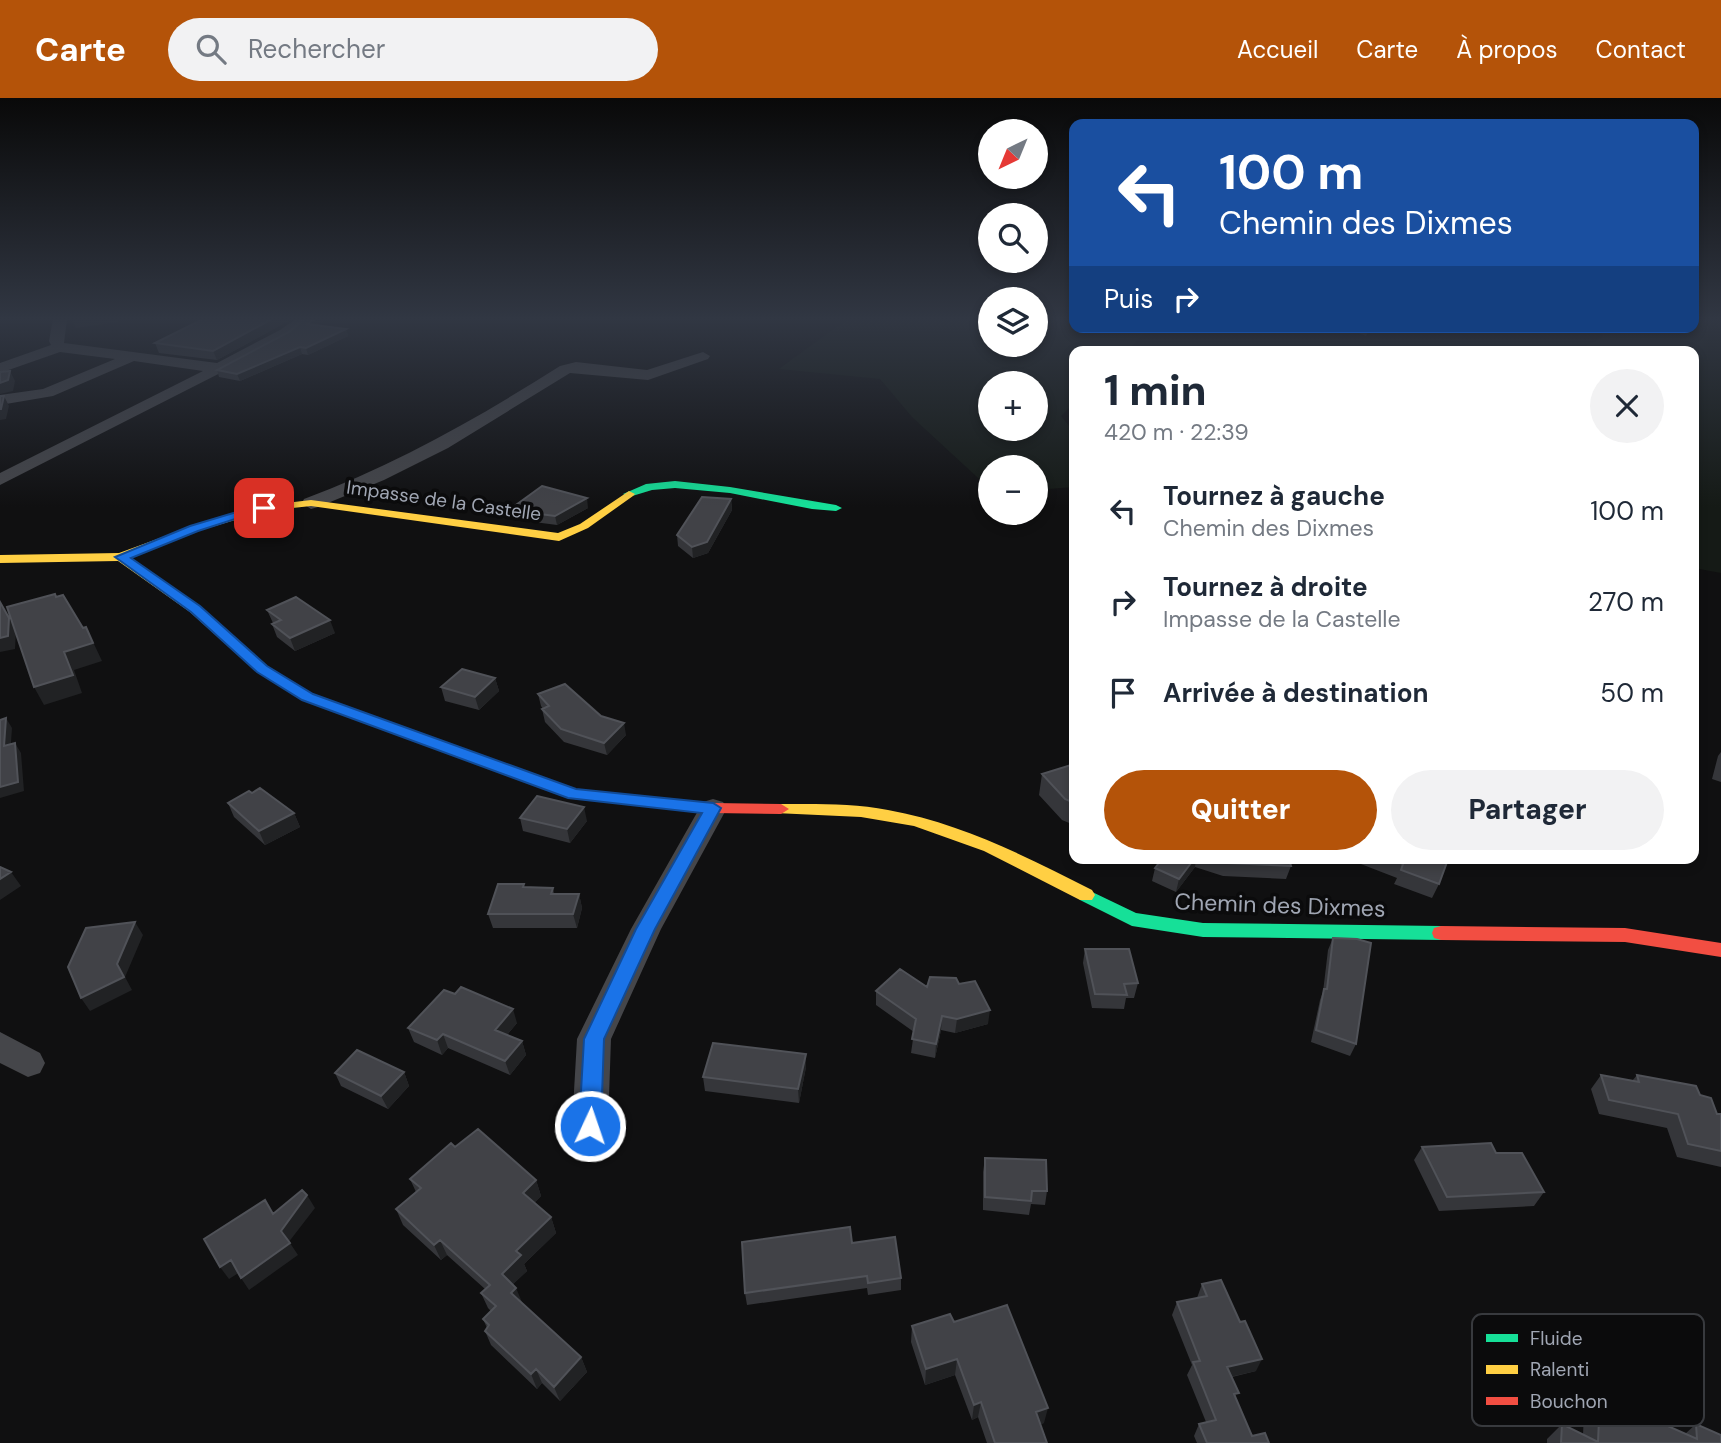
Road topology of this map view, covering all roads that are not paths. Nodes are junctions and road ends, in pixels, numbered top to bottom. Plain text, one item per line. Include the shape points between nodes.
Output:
1 (74, 382) edge
2 (191, 382) edge
3 (545, 382) edge
4 (0, 400) edge
5 (0, 480) edge
6 (311, 503) junction
7 (836, 508) dead end
8 (121, 557) junction
9 (0, 559) edge
10 (713, 808) junction
11 (1721, 950) edge
12 (590, 1126) dead end

1 - 4 street via 47,393
2 - 5 street
3 - 6 street via 463,434 356,487
6 - 7 street, Impasse de la Castelle via 559,537 581,528 635,491 654,486 713,490 812,509
6 - 8 street, Impasse de la Castelle via 264,508 194,528
8 - 9 street
8 - 10 street, Chemin des Dixmes via 195,609 262,669 307,697 574,794
10 - 11 street, Chemin des Dixmes via 889,814 969,838 1132,919 1203,930 1625,934
10 - 12 street via 646,929 594,1039

